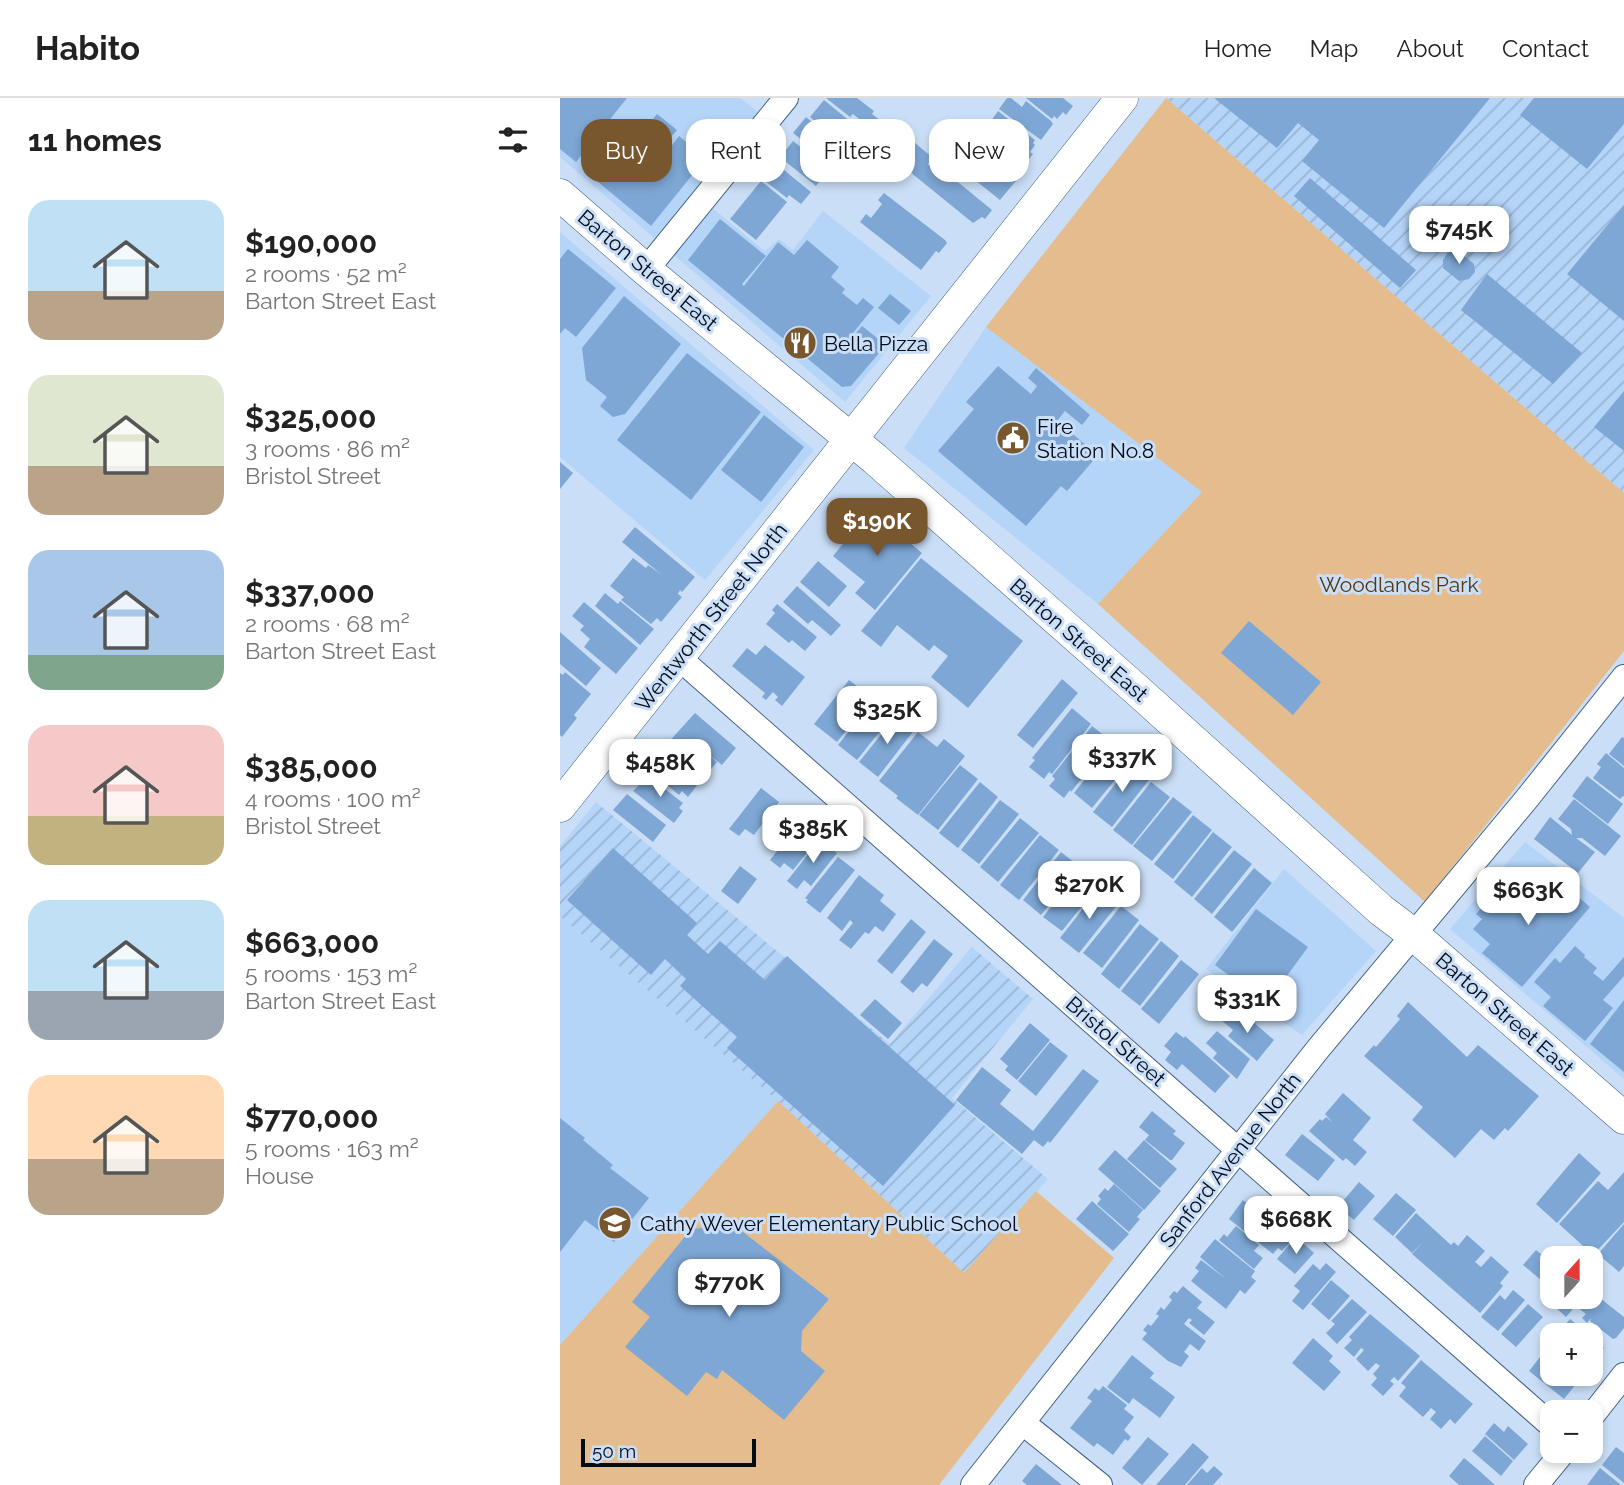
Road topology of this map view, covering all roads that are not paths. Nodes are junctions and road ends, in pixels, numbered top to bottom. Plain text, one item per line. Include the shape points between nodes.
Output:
1 (786, 98) edge
2 (1122, 98) edge
3 (562, 200) edge
4 (646, 270) junction
5 (850, 440) junction
6 (679, 658) junction
7 (1624, 677) edge
8 (560, 806) edge
9 (1413, 935) junction
10 (1624, 1118) edge
11 (1238, 1149) junction
12 (1624, 1375) edge
13 (1603, 1402) edge
14 (1540, 1415) edge
15 (1023, 1423) junction
16 (1554, 1463) edge
17 (973, 1485) edge
18 (1100, 1485) edge
19 (1536, 1485) edge

1 - 4 street
2 - 5 main road, Wentworth Street North
3 - 4 main road, Barton Street East
4 - 5 main road, Barton Street East
5 - 6 main road, Wentworth Street North
5 - 9 main road, Barton Street East
6 - 8 main road, Wentworth Street North
6 - 11 street, Bristol Street
7 - 9 street, Sanford Avenue North
9 - 10 main road, Barton Street East
9 - 11 street, Sanford Avenue North
11 - 14 street, Bristol Street
11 - 15 street, Sanford Avenue North
12 - 13 street
15 - 17 street, Sanford Avenue North
15 - 18 street
16 - 19 street

